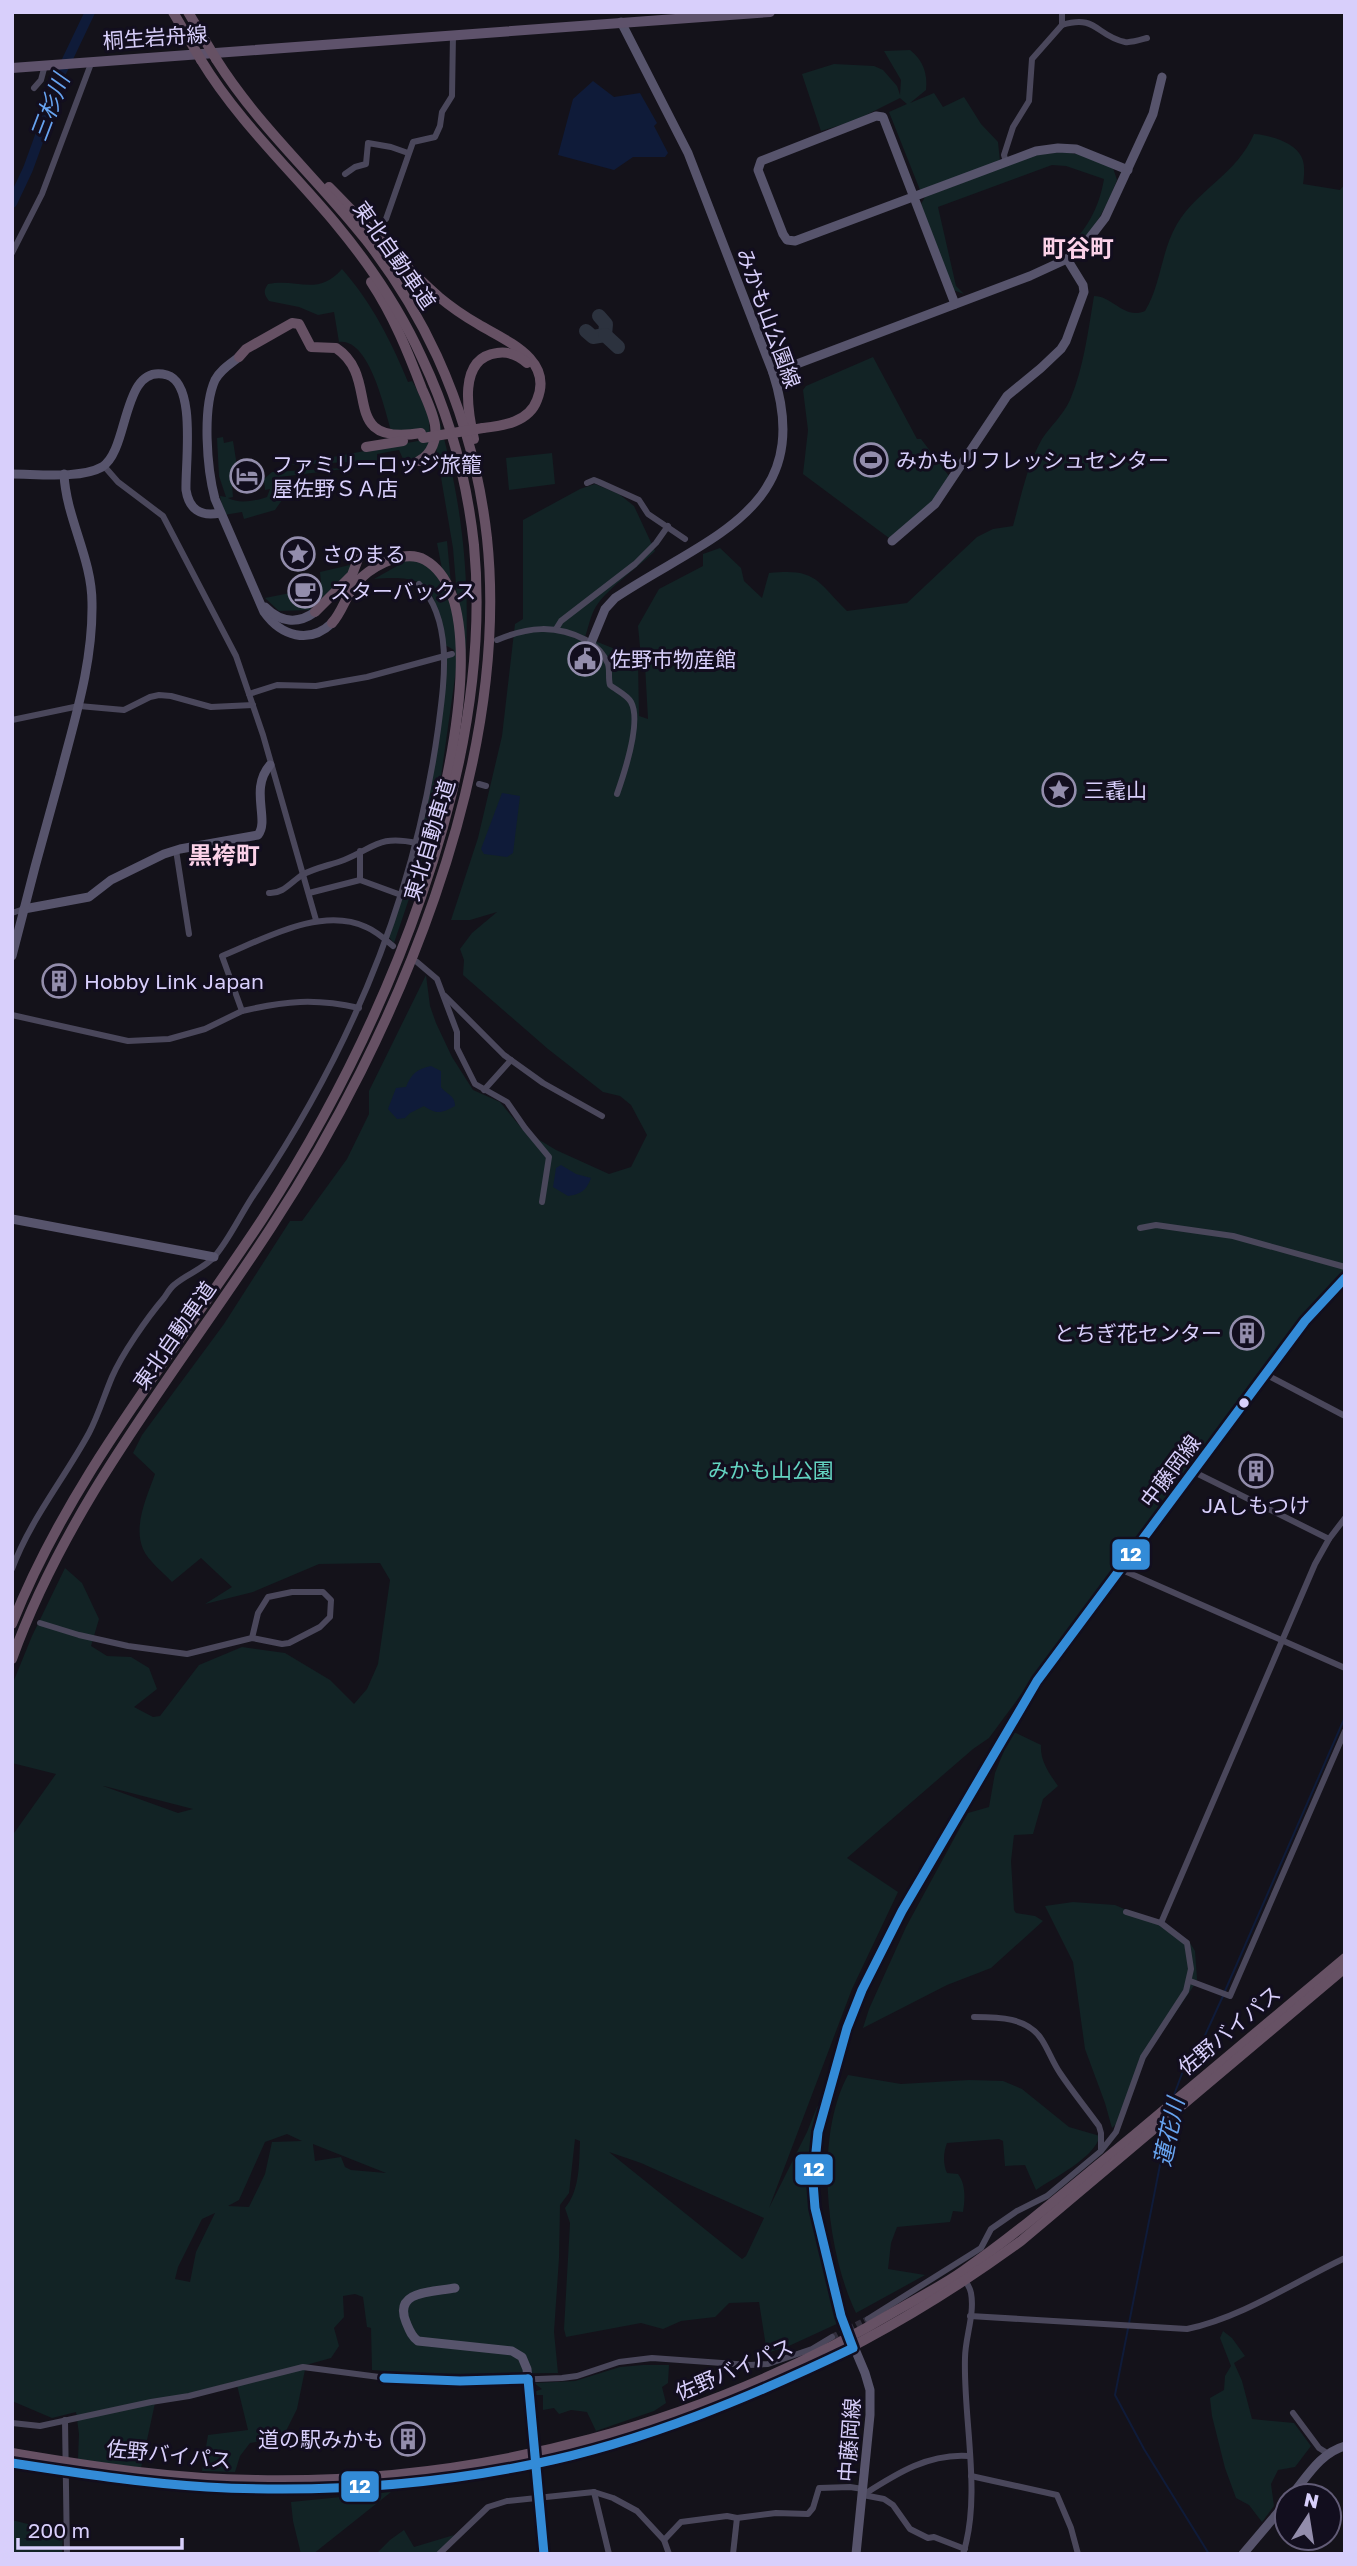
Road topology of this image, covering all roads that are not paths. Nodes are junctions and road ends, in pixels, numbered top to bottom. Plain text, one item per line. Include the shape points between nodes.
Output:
1 (173, 12) edge
2 (188, 12) edge
3 (770, 12) edge
4 (1062, 12) edge
5 (621, 22) junction
6 (1062, 25) junction
7 (453, 34) junction
8 (1147, 38) dead end
9 (90, 61) junction
10 (48, 64) junction
11 (12, 68) edge
12 (1162, 77) dead end
13 (34, 88) dead end
14 (273, 134) junction
15 (408, 153) junction
16 (1006, 162) junction
17 (1128, 170) junction
18 (345, 174) dead end
19 (915, 197) junction
20 (386, 219) dead end
21 (336, 224) junction
22 (12, 253) edge
23 (1067, 259) junction
24 (955, 304) junction
25 (301, 350) dead end
26 (239, 357) junction
27 (772, 373) junction
28 (482, 426) junction
29 (422, 436) junction
30 (366, 447) dead end
31 (419, 461) dead end
32 (104, 466) junction
33 (12, 474) edge
34 (64, 474) junction
35 (587, 483) dead end
36 (220, 513) junction
37 (668, 526) junction
38 (685, 540) dead end
39 (892, 541) dead end
40 (358, 559) dead end
41 (488, 559) junction
42 (419, 584) dead end
43 (261, 603) junction
44 (315, 612) joint
45 (332, 623) joint
46 (556, 629) junction
47 (497, 640) dead end
48 (591, 643) junction
49 (452, 654) dead end
50 (444, 656) junction
51 (249, 694) junction
52 (253, 705) junction
53 (79, 706) junction
54 (12, 720) edge
55 (270, 765) junction
56 (432, 772) junction
57 (443, 774) dead end
58 (617, 794) dead end
59 (417, 843) junction
60 (176, 850) junction
61 (360, 851) junction
62 (433, 856) junction
63 (303, 874) junction
64 (360, 880) junction
65 (269, 893) dead end
66 (309, 894) junction
67 (401, 895) junction
68 (24, 909) junction
69 (12, 913) edge
70 (316, 920) junction
71 (189, 934) dead end
72 (386, 940) junction
73 (393, 946) dead end
74 (12, 956) edge
75 (417, 962) dead end
76 (444, 996) junction
77 (359, 1008) junction
78 (242, 1011) junction
79 (12, 1015) edge
80 (511, 1060) junction
81 (484, 1090) junction
82 (602, 1116) dead end
83 (542, 1202) dead end
84 (12, 1219) edge
85 (1140, 1227) dead end
86 (214, 1257) junction
87 (1343, 1267) edge
88 (1345, 1278) edge
89 (1265, 1374) junction
90 (1345, 1416) edge
91 (1192, 1471) junction
92 (1345, 1517) edge
93 (1329, 1539) junction
94 (12, 1569) edge
95 (1120, 1569) junction
96 (40, 1623) dead end
97 (12, 1624) edge
98 (252, 1638) junction
99 (1282, 1640) junction
100 (12, 1659) edge
101 (1345, 1668) edge
102 (1345, 1731) edge
103 (1126, 1912) dead end
104 (1161, 1923) junction
105 (1345, 1958) edge
106 (1345, 1968) edge
107 (1190, 1981) junction
108 (974, 2017) dead end
109 (1101, 2151) junction
110 (1345, 2258) edge
111 (961, 2273) junction
112 (455, 2288) dead end
113 (970, 2316) junction
114 (868, 2319) tunnel mouth
115 (832, 2337) tunnel mouth
116 (851, 2343) junction
117 (528, 2379) junction
118 (1293, 2413) dead end
119 (65, 2420) junction
120 (12, 2423) edge
121 (1345, 2446) edge
122 (12, 2453) edge
123 (1327, 2453) junction
124 (969, 2456) junction
125 (537, 2458) junction
126 (12, 2463) edge
127 (66, 2467) junction
128 (971, 2476) junction
129 (1303, 2482) edge
130 (863, 2492) junction
131 (594, 2493) junction
132 (541, 2498) junction
133 (737, 2518) junction
134 (1273, 2519) edge
135 (664, 2540) junction
136 (964, 2552) edge
137 (67, 2554) edge
138 (439, 2554) edge
139 (544, 2554) edge
140 (609, 2554) edge
141 (669, 2554) edge
142 (733, 2554) edge
143 (856, 2554) edge
144 (1078, 2554) edge
145 (1243, 2554) edge

1 - 21 highway, 東北自動車道, bridge via 242,117
2 - 14 highway, 東北自動車道, bridge via 216,59
3 - 5 main road, 桐生岩舟線
4 - 6 street
5 - 7 main road, 桐生岩舟線
5 - 27 main road, みかも山公園線 via 688,153
6 - 8 street via 1090,23 1127,43
6 - 16 street via 1032,59 1029,101 1013,127
7 - 9 main road, 桐生岩舟線
7 - 15 street via 451,99 435,137 413,142
9 - 10 main road, 桐生岩舟線
9 - 22 street via 42,194
10 - 11 main road
10 - 13 street
12 - 17 main road via 1153,114
14 - 28 highway via 439,296 533,361 540,380 534,406 517,421
14 - 41 highway, 東北自動車道 via 369,244 421,325 452,392 471,453
15 - 18 street via 368,143 366,164
15 - 20 street
16 - 17 main road via 1036,150 1067,148
16 - 19 main road
17 - 23 main road via 1098,229
19 - 19 main road via 886,121 880,116 765,158 758,170 783,234 791,241
19 - 24 main road
21 - 31 highway via 394,321 434,419 433,445
21 - 62 highway, 東北自動車道 via 384,288 422,356 453,438 470,519 476,602 473,668 462,744
23 - 24 main road
23 - 39 main road via 1084,292 1066,341 1007,396 935,504
24 - 27 main road
25 - 26 highway via 301,335 289,329
26 - 29 highway via 274,332 299,324 309,346 335,348 350,360 365,414 373,426 397,436
26 - 36 main road via 220,373 212,391 210,480
27 - 48 main road, みかも山公園線 via 782,400 782,448 775,470 752,507 720,534 615,598 605,609
28 - 29 highway, bridge
28 - 41 highway via 512,417 530,402 533,372 516,355 499,352 485,357 474,368 467,393 490,516
29 - 30 highway
32 - 34 main road
32 - 36 main road via 116,451 139,384 155,374 167,375 185,396 189,502 199,512
32 - 51 street via 167,523 236,656
33 - 34 main road
34 - 53 main road via 93,601 89,660
35 - 37 street via 594,480 637,499 648,514
36 - 43 main road
37 - 38 street
37 - 46 street via 643,557
40 - 44 highway via 352,575
41 - 100 highway, 東北自動車道 via 486,671 469,772 435,890 390,1007 349,1094 292,1194 84,1505 42,1586
42 - 50 street via 438,617
43 - 44 main road via 282,619 301,619
43 - 45 main road via 270,621 284,632 310,636
45 - 62 highway via 359,579 398,558 415,556 427,561 448,584 458,611 461,670
46 - 47 street via 527,630
46 - 48 street
48 - 58 street via 607,662 610,685 630,700 634,712 631,748
49 - 50 street
50 - 51 street via 367,677 277,685
50 - 56 street
51 - 52 street
52 - 53 street via 211,707 165,695 124,710
52 - 55 street
53 - 54 street
53 - 68 main road
55 - 60 main road via 259,789 261,833
55 - 63 street
56 - 57 street
56 - 59 street
59 - 61 street via 387,840
59 - 67 street
60 - 68 main road via 111,880 89,897
60 - 71 street
61 - 63 street
61 - 64 street
62 - 97 highway, 東北自動車道 via 383,991 319,1123 264,1215 85,1479
63 - 65 street via 280,892
63 - 66 street
64 - 66 street
64 - 67 street
66 - 70 street
67 - 72 street
68 - 69 street
68 - 74 main road
70 - 72 street via 344,920
70 - 78 street via 222,956
72 - 73 street
72 - 77 street
75 - 76 street via 437,979
76 - 80 street
76 - 81 street via 457,1032 457,1048 475,1084
77 - 78 street via 306,1000
77 - 86 street via 325,1080
78 - 79 street via 205,1029 169,1039 128,1041
80 - 81 street
80 - 82 street
81 - 83 street via 507,1102 550,1157
84 - 86 main road
85 - 87 street via 1156,1225 1233,1236
86 - 94 street via 175,1283 128,1350 88,1434
88 - 89 main road, 中藤岡線 via 1317,1306
89 - 90 street
89 - 91 main road, 中藤岡線
91 - 93 street
91 - 95 main road, 中藤岡線
92 - 93 street
93 - 99 street
95 - 99 street
95 - 116 main road, 中藤岡線 via 1023,1704 885,1942 847,2028 818,2132 813,2182 819,2228
96 - 98 street via 178,1654
98 - 98 street via 268,1597 323,1592 331,1600 330,1616 314,1631 286,1644
99 - 101 street
99 - 104 street
102 - 107 street via 1228,1996
103 - 104 street
104 - 107 street via 1187,1943
105 - 111 highway, 佐野バイパス via 1058,2198
106 - 111 highway, 佐野バイパス via 1062,2207
107 - 109 street via 1143,2057 1115,2132
108 - 109 street via 1021,2022 1032,2028 1099,2126
109 - 111 street via 1047,2196 991,2229
110 - 113 street via 1203,2325 1172,2330
111 - 113 street via 971,2292
111 - 114 street
111 - 116 highway, 佐野バイパス
112 - 117 main road via 416,2295 404,2302 402,2312 412,2337 512,2351 524,2360
113 - 124 street via 965,2360
115 - 117 street via 768,2364 652,2358 619,2362 577,2376
116 - 125 highway, 佐野バイパス via 786,2380 687,2419 620,2441
116 - 130 main road, 中藤岡線 via 870,2390
117 - 119 street via 402,2380 303,2367 189,2396
117 - 125 main road
118 - 123 street
119 - 120 street via 40,2426
119 - 127 street
121 - 123 main road
122 - 127 highway, 佐野バイパス
123 - 129 main road
124 - 128 street
124 - 130 street via 947,2456 915,2465
125 - 127 highway, 佐野バイパス via 436,2480 322,2488 208,2487
125 - 132 main road
126 - 127 highway, 佐野バイパス
127 - 137 street
128 - 136 street
128 - 144 street via 1057,2495
130 - 133 street via 850,2487 819,2488 808,2514
130 - 136 street via 893,2505 910,2529
130 - 143 main road, 中藤岡線
131 - 132 street
131 - 135 street via 637,2511
131 - 140 street
132 - 138 street via 488,2507
132 - 139 main road
133 - 135 street via 681,2522
133 - 142 street
134 - 145 main road
135 - 141 street

